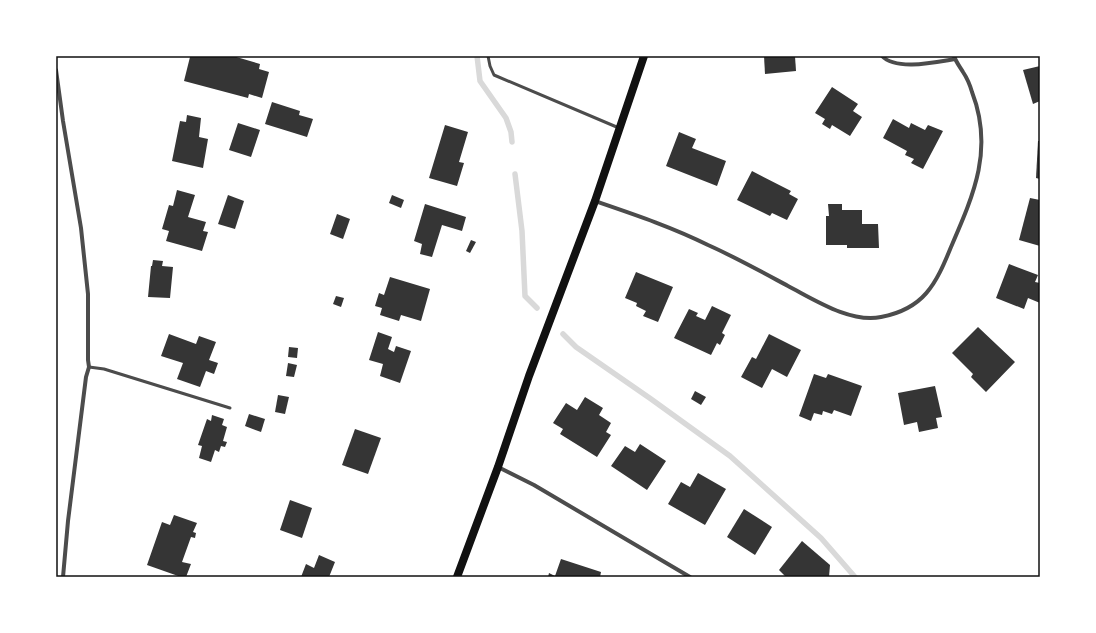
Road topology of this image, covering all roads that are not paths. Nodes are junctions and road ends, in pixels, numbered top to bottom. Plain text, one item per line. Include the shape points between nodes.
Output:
1 (488, 56) edge
2 (644, 56) edge
3 (882, 56) edge
4 (954, 58) edge
5 (56, 70) edge
6 (620, 128) junction
7 (595, 201) junction
8 (89, 367) junction
9 (230, 408) dead end
10 (498, 467) junction
11 (63, 577) edge
12 (457, 577) edge
13 (690, 577) edge

1 - 6 lane via 494,75
2 - 6 main road
3 - 4 street via 887,61 910,65
4 - 7 street via 967,80 979,113 982,134 976,183 939,276 922,297 902,310 868,318 830,307 708,244
5 - 8 street via 81,228 88,294
6 - 7 main road
7 - 10 main road
8 - 9 lane via 104,369
8 - 11 street
10 - 12 main road
10 - 13 street via 534,485

